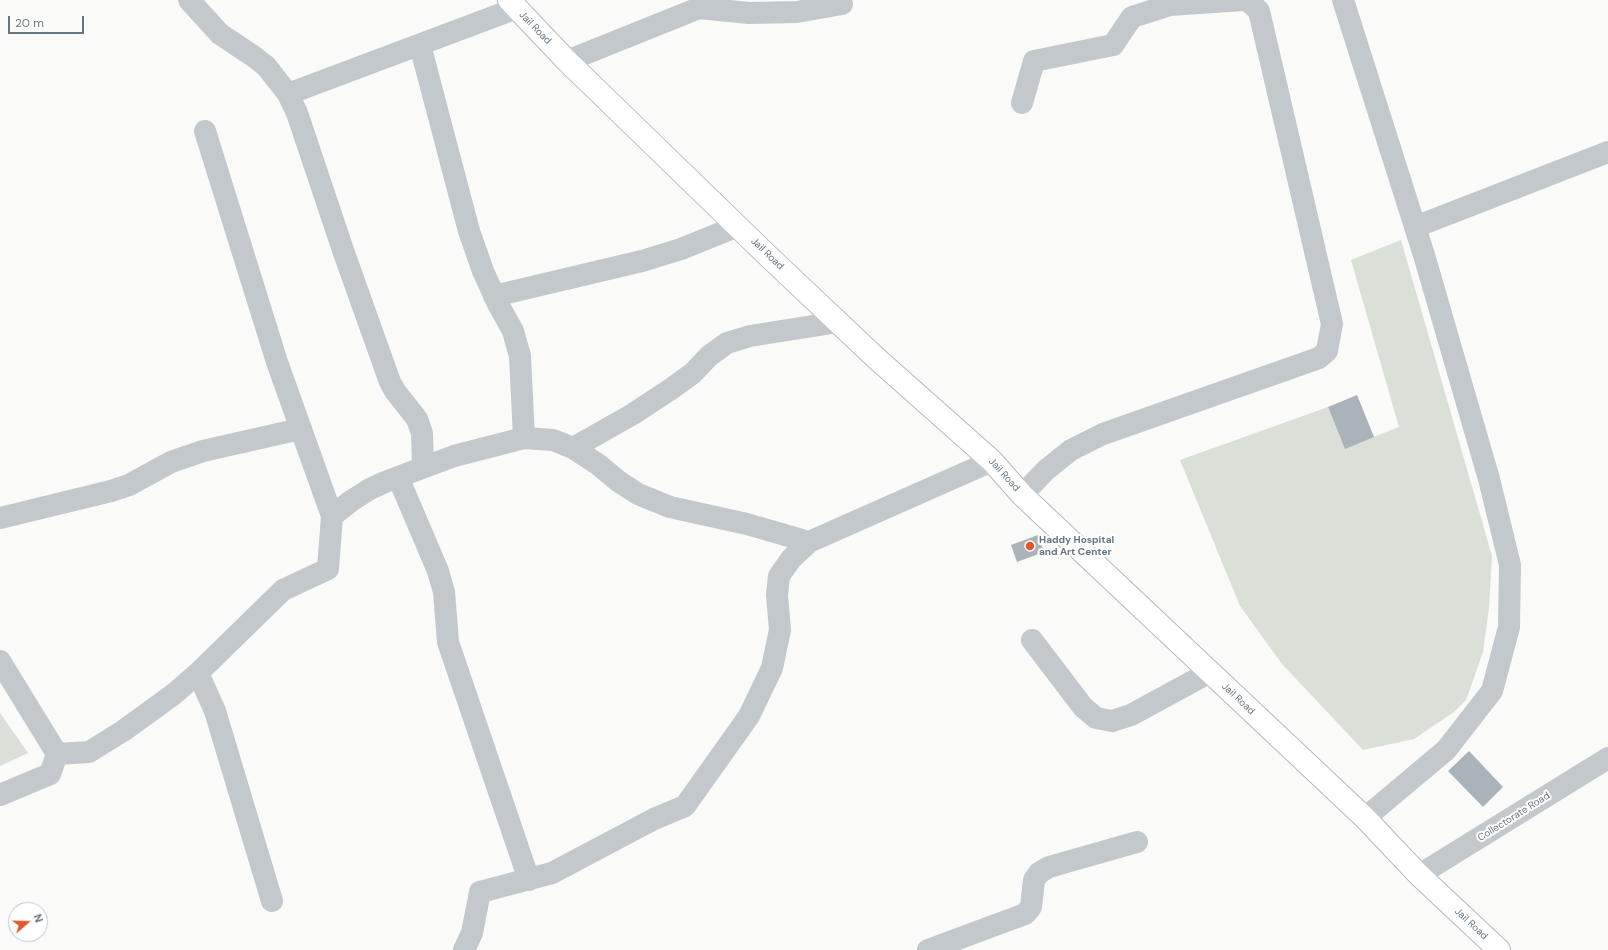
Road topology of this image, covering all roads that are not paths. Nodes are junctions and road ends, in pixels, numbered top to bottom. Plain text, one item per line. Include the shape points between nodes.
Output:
1 (189, 0) edge
2 (1243, 0) edge
3 (1247, 0) edge
4 (1343, 0) edge
5 (513, 4) edge
6 (842, 4) dead end
7 (420, 45) junction
8 (567, 61) junction
9 (288, 94) junction
10 (1022, 103) dead end
11 (205, 131) dead end
12 (1608, 152) edge
13 (738, 226) junction
14 (1415, 227) junction
15 (494, 296) junction
16 (838, 322) junction
17 (300, 429) junction
18 (524, 438) junction
19 (573, 448) junction
20 (992, 460) junction
21 (423, 467) junction
22 (398, 476) junction
23 (1022, 495) junction
24 (332, 516) junction
25 (0, 518) edge
26 (809, 542) junction
27 (1032, 640) dead end
28 (0, 662) edge
29 (1210, 672) junction
30 (198, 673) junction
31 (57, 754) junction
32 (1608, 758) edge
33 (0, 795) edge
34 (1365, 818) junction
35 (1137, 842) dead end
36 (1419, 875) junction
37 (529, 880) junction
38 (272, 901) dead end
39 (464, 950) edge
40 (928, 950) edge
41 (1499, 950) edge

1 - 9 street via 220,34 266,66
2 - 10 street via 1170,5 1132,17 1113,45 1034,61
3 - 23 street via 1259,11 1332,324 1327,351 1319,358 1103,434 1071,450 1046,470
4 - 14 street
5 - 7 street
5 - 8 main road, Jail Road
6 - 8 street via 797,12 749,13 699,8
7 - 9 street
7 - 15 street via 469,231
8 - 13 main road, Jail Road
9 - 21 street via 297,113 390,382 417,419 422,433
11 - 17 street
12 - 14 street
13 - 15 street via 681,249 642,261
13 - 16 main road, Jail Road
14 - 34 street via 1489,479 1510,565 1509,627 1492,691 1446,750
15 - 18 street via 513,331 520,356
16 - 19 street via 750,336 727,344 709,356 693,373 633,414
16 - 20 main road, Jail Road
17 - 24 street
17 - 25 street via 203,451 171,462 129,485
18 - 19 street via 553,440
18 - 21 street via 454,456
19 - 26 street via 638,494 670,507 747,524
20 - 23 main road, Jail Road
20 - 26 street
21 - 22 street
22 - 24 street via 370,489
22 - 37 street via 438,571 444,592 448,642
23 - 29 main road, Jail Road
24 - 30 street via 328,569 283,590
26 - 37 street via 791,559 779,576 777,595 780,630 772,668 759,696 749,716 685,806 654,819 552,873
27 - 29 street via 1083,707 1096,718 1112,721 1131,716
28 - 31 street
29 - 34 main road, Jail Road
30 - 31 street via 123,731 89,752
30 - 38 street via 215,710
31 - 33 street via 50,774
32 - 36 street, Collectorate Road
34 - 36 main road, Jail Road
35 - 40 street via 1039,873 1034,880 1031,907 1025,914
36 - 41 main road, Jail Road
37 - 39 street via 480,892 472,933

